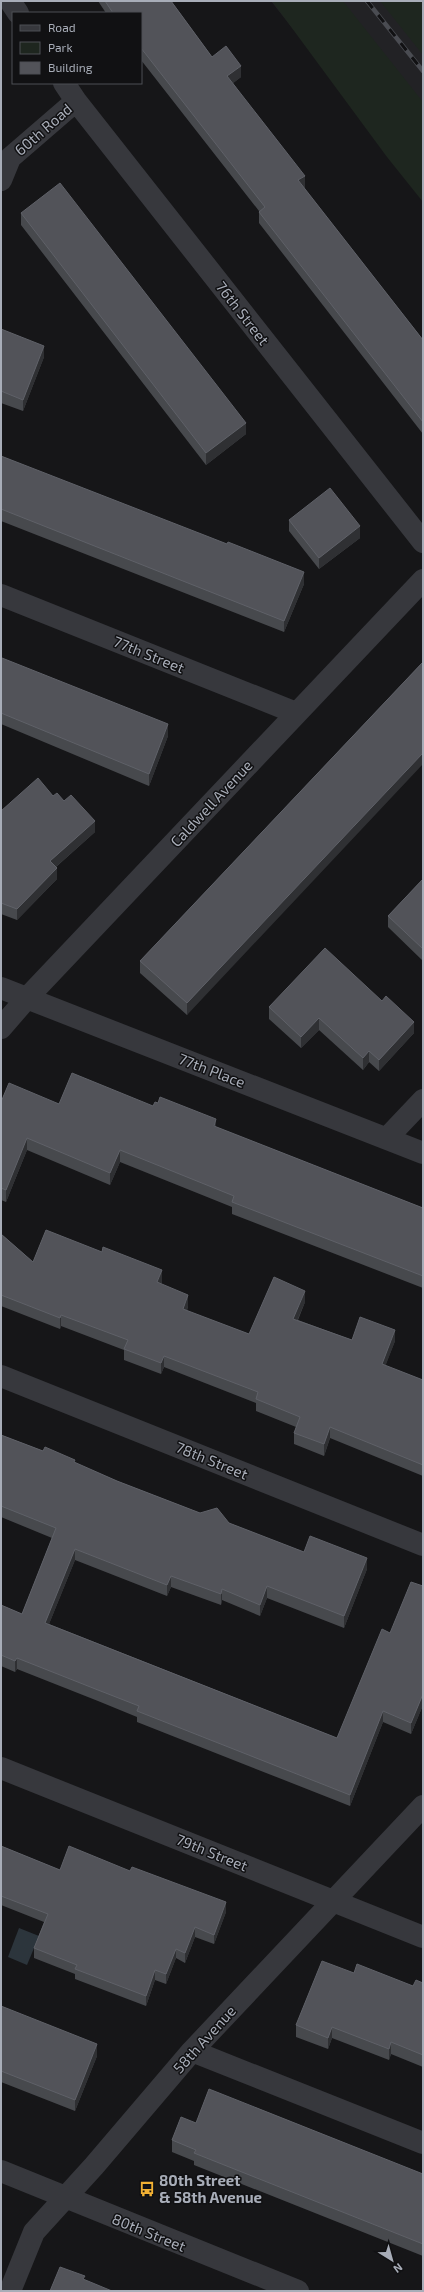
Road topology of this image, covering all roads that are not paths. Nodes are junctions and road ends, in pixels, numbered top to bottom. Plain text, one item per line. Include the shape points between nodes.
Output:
1 (10, 1) edge
2 (17, 12) edge
3 (70, 92) edge
4 (1, 180) edge
5 (423, 542) edge
6 (423, 580) edge
7 (1, 595) edge
8 (296, 713) junction
9 (1, 988) edge
10 (27, 998) junction
11 (1, 1028) edge
12 (423, 1100) edge
13 (387, 1138) junction
14 (423, 1153) edge
15 (1, 1376) edge
16 (423, 1545) edge
17 (1, 1768) edge
18 (423, 1806) edge
19 (334, 1901) junction
20 (423, 1937) edge
21 (192, 2051) junction
22 (423, 2144) edge
23 (1, 2171) edge
24 (65, 2197) junction
25 (10, 2291) edge
26 (298, 2291) edge

1 - 2 street
3 - 4 street, 60th Road via 10,158
3 - 5 street, 76th Street
6 - 8 street, Caldwell Avenue
7 - 8 street, 77th Street
8 - 10 street, Caldwell Avenue
9 - 10 street, 77th Place
10 - 11 street, Caldwell Avenue
10 - 13 street, 77th Place
12 - 13 street
13 - 14 street, 77th Place
15 - 16 street, 78th Street
17 - 19 street, 79th Street
18 - 19 street, 58th Avenue
19 - 20 street, 79th Street
19 - 21 street, 58th Avenue
21 - 22 street
21 - 24 street, 58th Avenue
23 - 24 street, 80th Street
24 - 25 street, 58th Avenue via 34,2232
24 - 26 street, 80th Street

